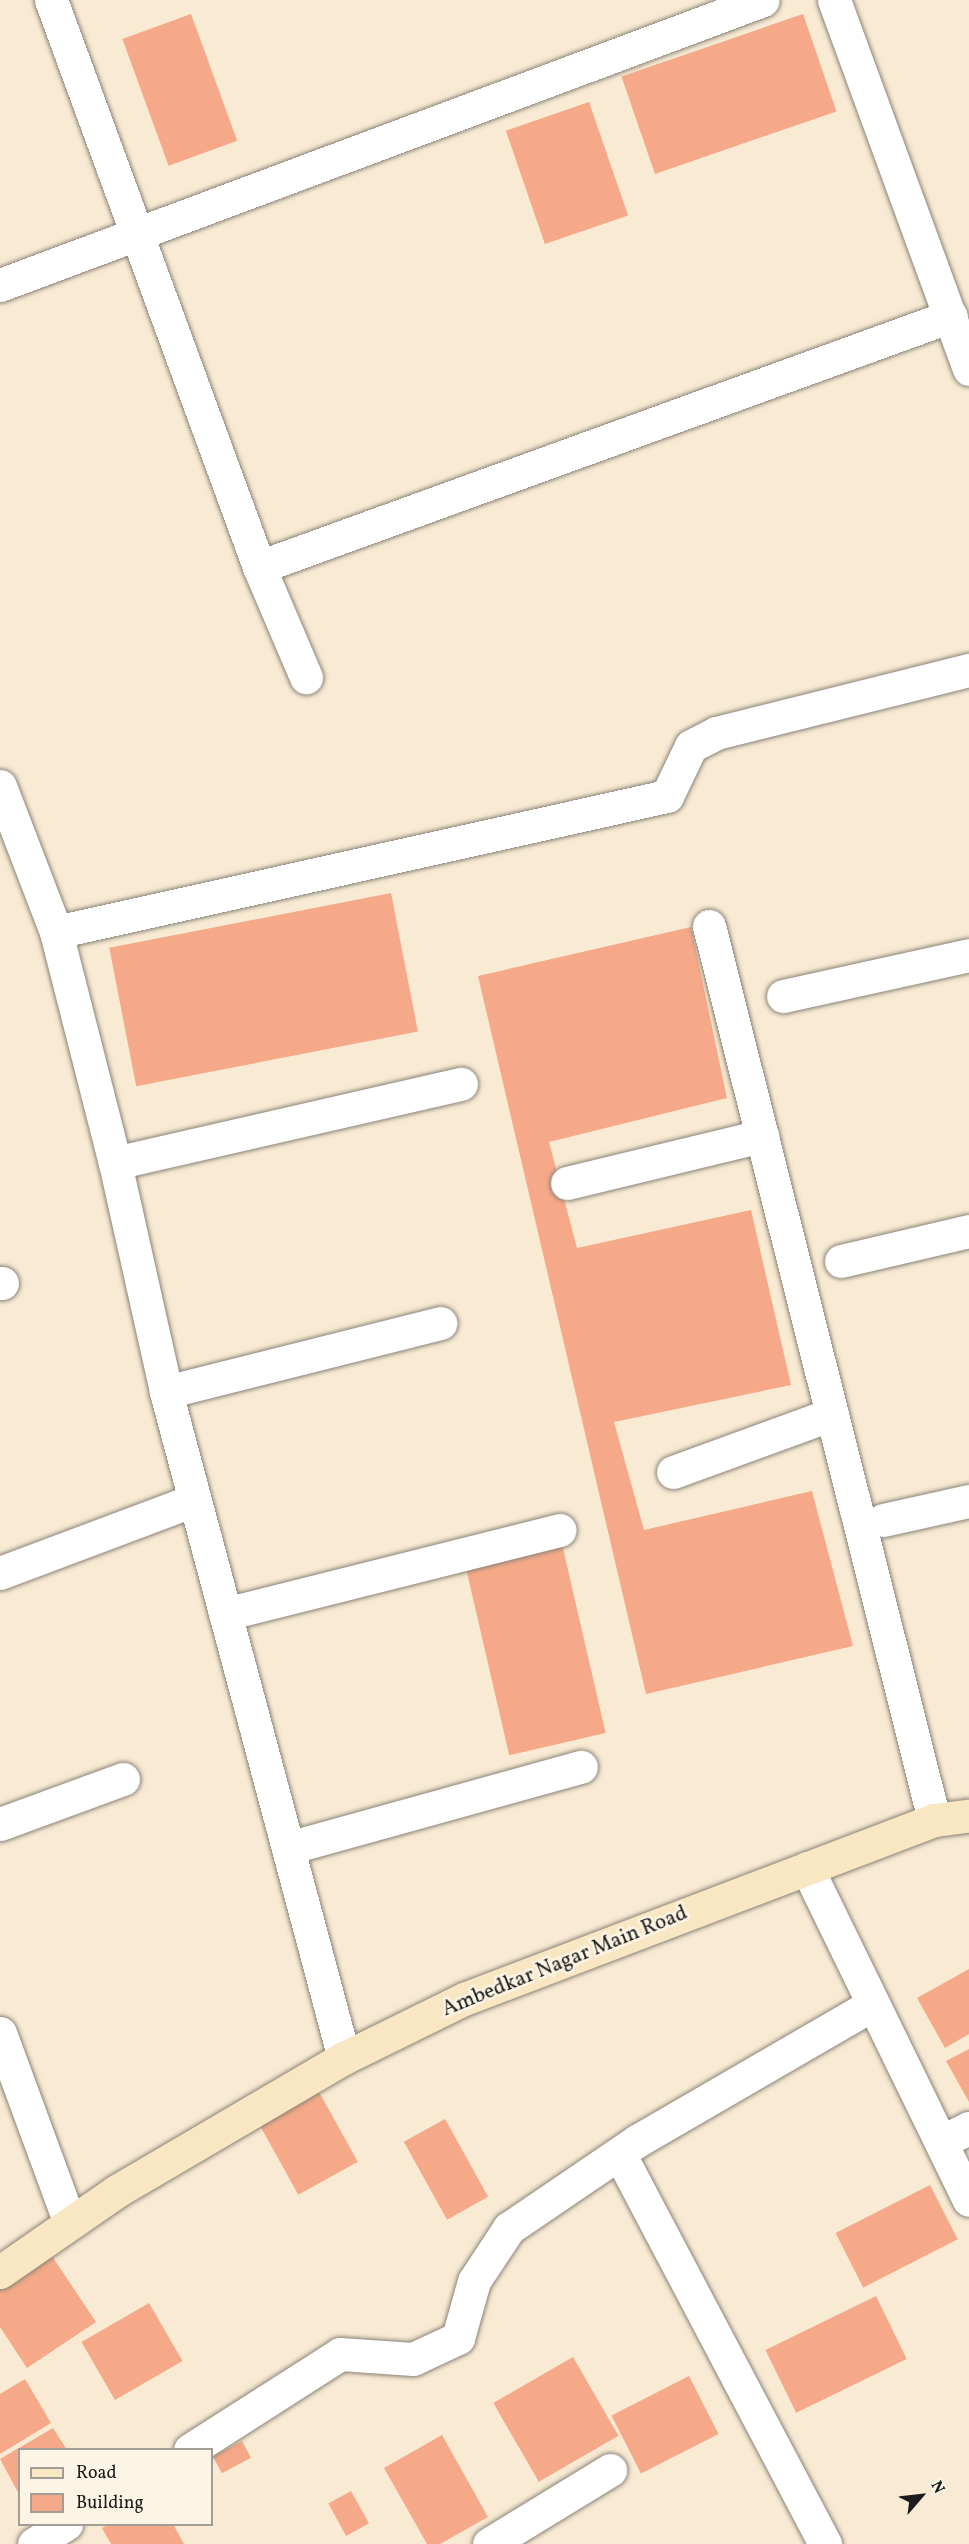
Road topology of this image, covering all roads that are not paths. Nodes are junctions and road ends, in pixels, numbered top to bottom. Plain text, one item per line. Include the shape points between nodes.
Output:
1 (51, 0) edge
2 (763, 0) edge
3 (834, 0) edge
4 (135, 234) junction
5 (0, 285) edge
6 (951, 316) junction
7 (969, 369) edge
8 (260, 567) junction
9 (969, 670) edge
10 (306, 677) dead end
11 (0, 786) edge
12 (709, 926) dead end
13 (56, 932) junction
14 (969, 955) edge
15 (783, 996) dead end
16 (461, 1084) dead end
17 (762, 1136) junction
18 (115, 1163) junction
19 (567, 1183) dead end
20 (969, 1231) edge
21 (841, 1261) dead end
22 (440, 1323) dead end
23 (166, 1392) junction
24 (832, 1414) junction
25 (673, 1472) dead end
26 (194, 1500) junction
27 (969, 1501) edge
28 (883, 1520) dead end
29 (560, 1530) dead end
30 (0, 1573) edge
31 (225, 1614) junction
32 (581, 1767) dead end
33 (123, 1779) dead end
34 (969, 1816) edge
35 (934, 1820) junction
36 (0, 1824) edge
37 (288, 1848) junction
38 (807, 1868) junction
39 (873, 2004) junction
40 (0, 2033) edge
41 (344, 2058) junction
42 (955, 2135) edge
43 (620, 2155) junction
44 (969, 2200) edge
45 (70, 2223) junction
46 (0, 2271) edge
47 (193, 2448) edge
48 (609, 2470) dead end
49 (63, 2526) edge
50 (34, 2544) edge
51 (489, 2544) edge
52 (825, 2544) edge

1 - 4 street
2 - 4 street
3 - 6 street
4 - 5 street
4 - 8 street
6 - 7 street
6 - 8 street
8 - 10 street
9 - 13 street via 716,733 691,746 667,796
11 - 13 street
12 - 17 street
13 - 18 street
14 - 15 street
16 - 18 street
17 - 19 street
17 - 24 street
18 - 23 street
20 - 21 street
22 - 23 street
23 - 26 street
24 - 25 street
24 - 35 street
26 - 30 street
26 - 31 street
27 - 28 street
29 - 31 street
31 - 37 street
32 - 37 street
33 - 36 street
34 - 35 street, Ambedkar Nagar Main Road
35 - 38 street, Ambedkar Nagar Main Road
37 - 41 street
38 - 39 street
38 - 41 street, Ambedkar Nagar Main Road via 513,1977
39 - 42 street
39 - 43 street via 637,2141
40 - 45 street
41 - 45 street, Ambedkar Nagar Main Road via 117,2191
42 - 44 street
43 - 47 street via 509,2228 474,2281 458,2338 413,2359 340,2354
43 - 52 street
45 - 46 street, Ambedkar Nagar Main Road
48 - 51 street
49 - 50 street

